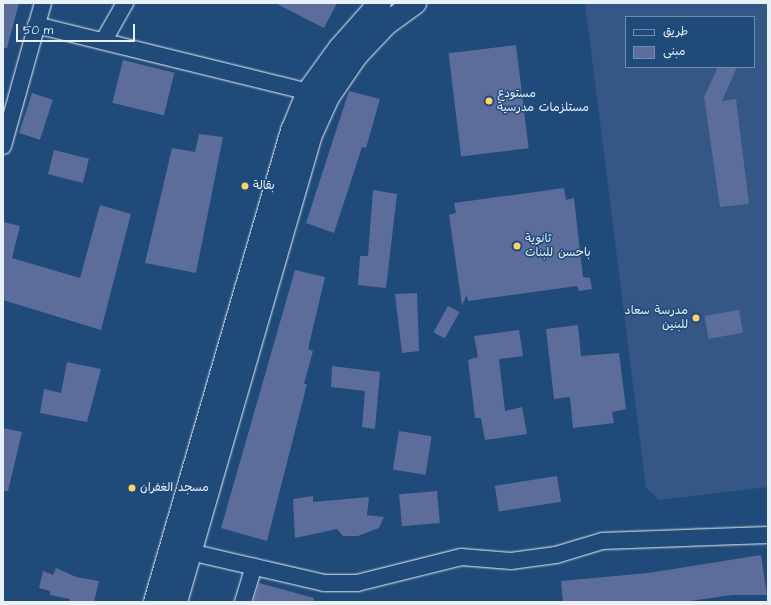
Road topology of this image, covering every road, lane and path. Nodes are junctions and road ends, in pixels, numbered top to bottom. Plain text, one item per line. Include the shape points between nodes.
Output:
1 (43, 3) edge
2 (125, 3) edge
3 (380, 3) edge
4 (415, 3) edge
5 (36, 25) junction
6 (104, 40) junction
7 (308, 92) junction
8 (3, 146) edge
9 (768, 535) edge
10 (190, 552) junction
11 (254, 566) junction
12 (155, 602) edge
13 (176, 602) edge
14 (243, 602) edge

1 - 5 street
2 - 6 street
3 - 7 highway via 340,48
4 - 10 highway via 386,24 356,56 328,97 310,138
5 - 6 street
5 - 8 street
6 - 7 street
7 - 12 highway via 271,196
9 - 11 street via 602,541 556,555 511,561 461,557 357,583 324,582
10 - 11 street
10 - 13 highway
11 - 14 street

